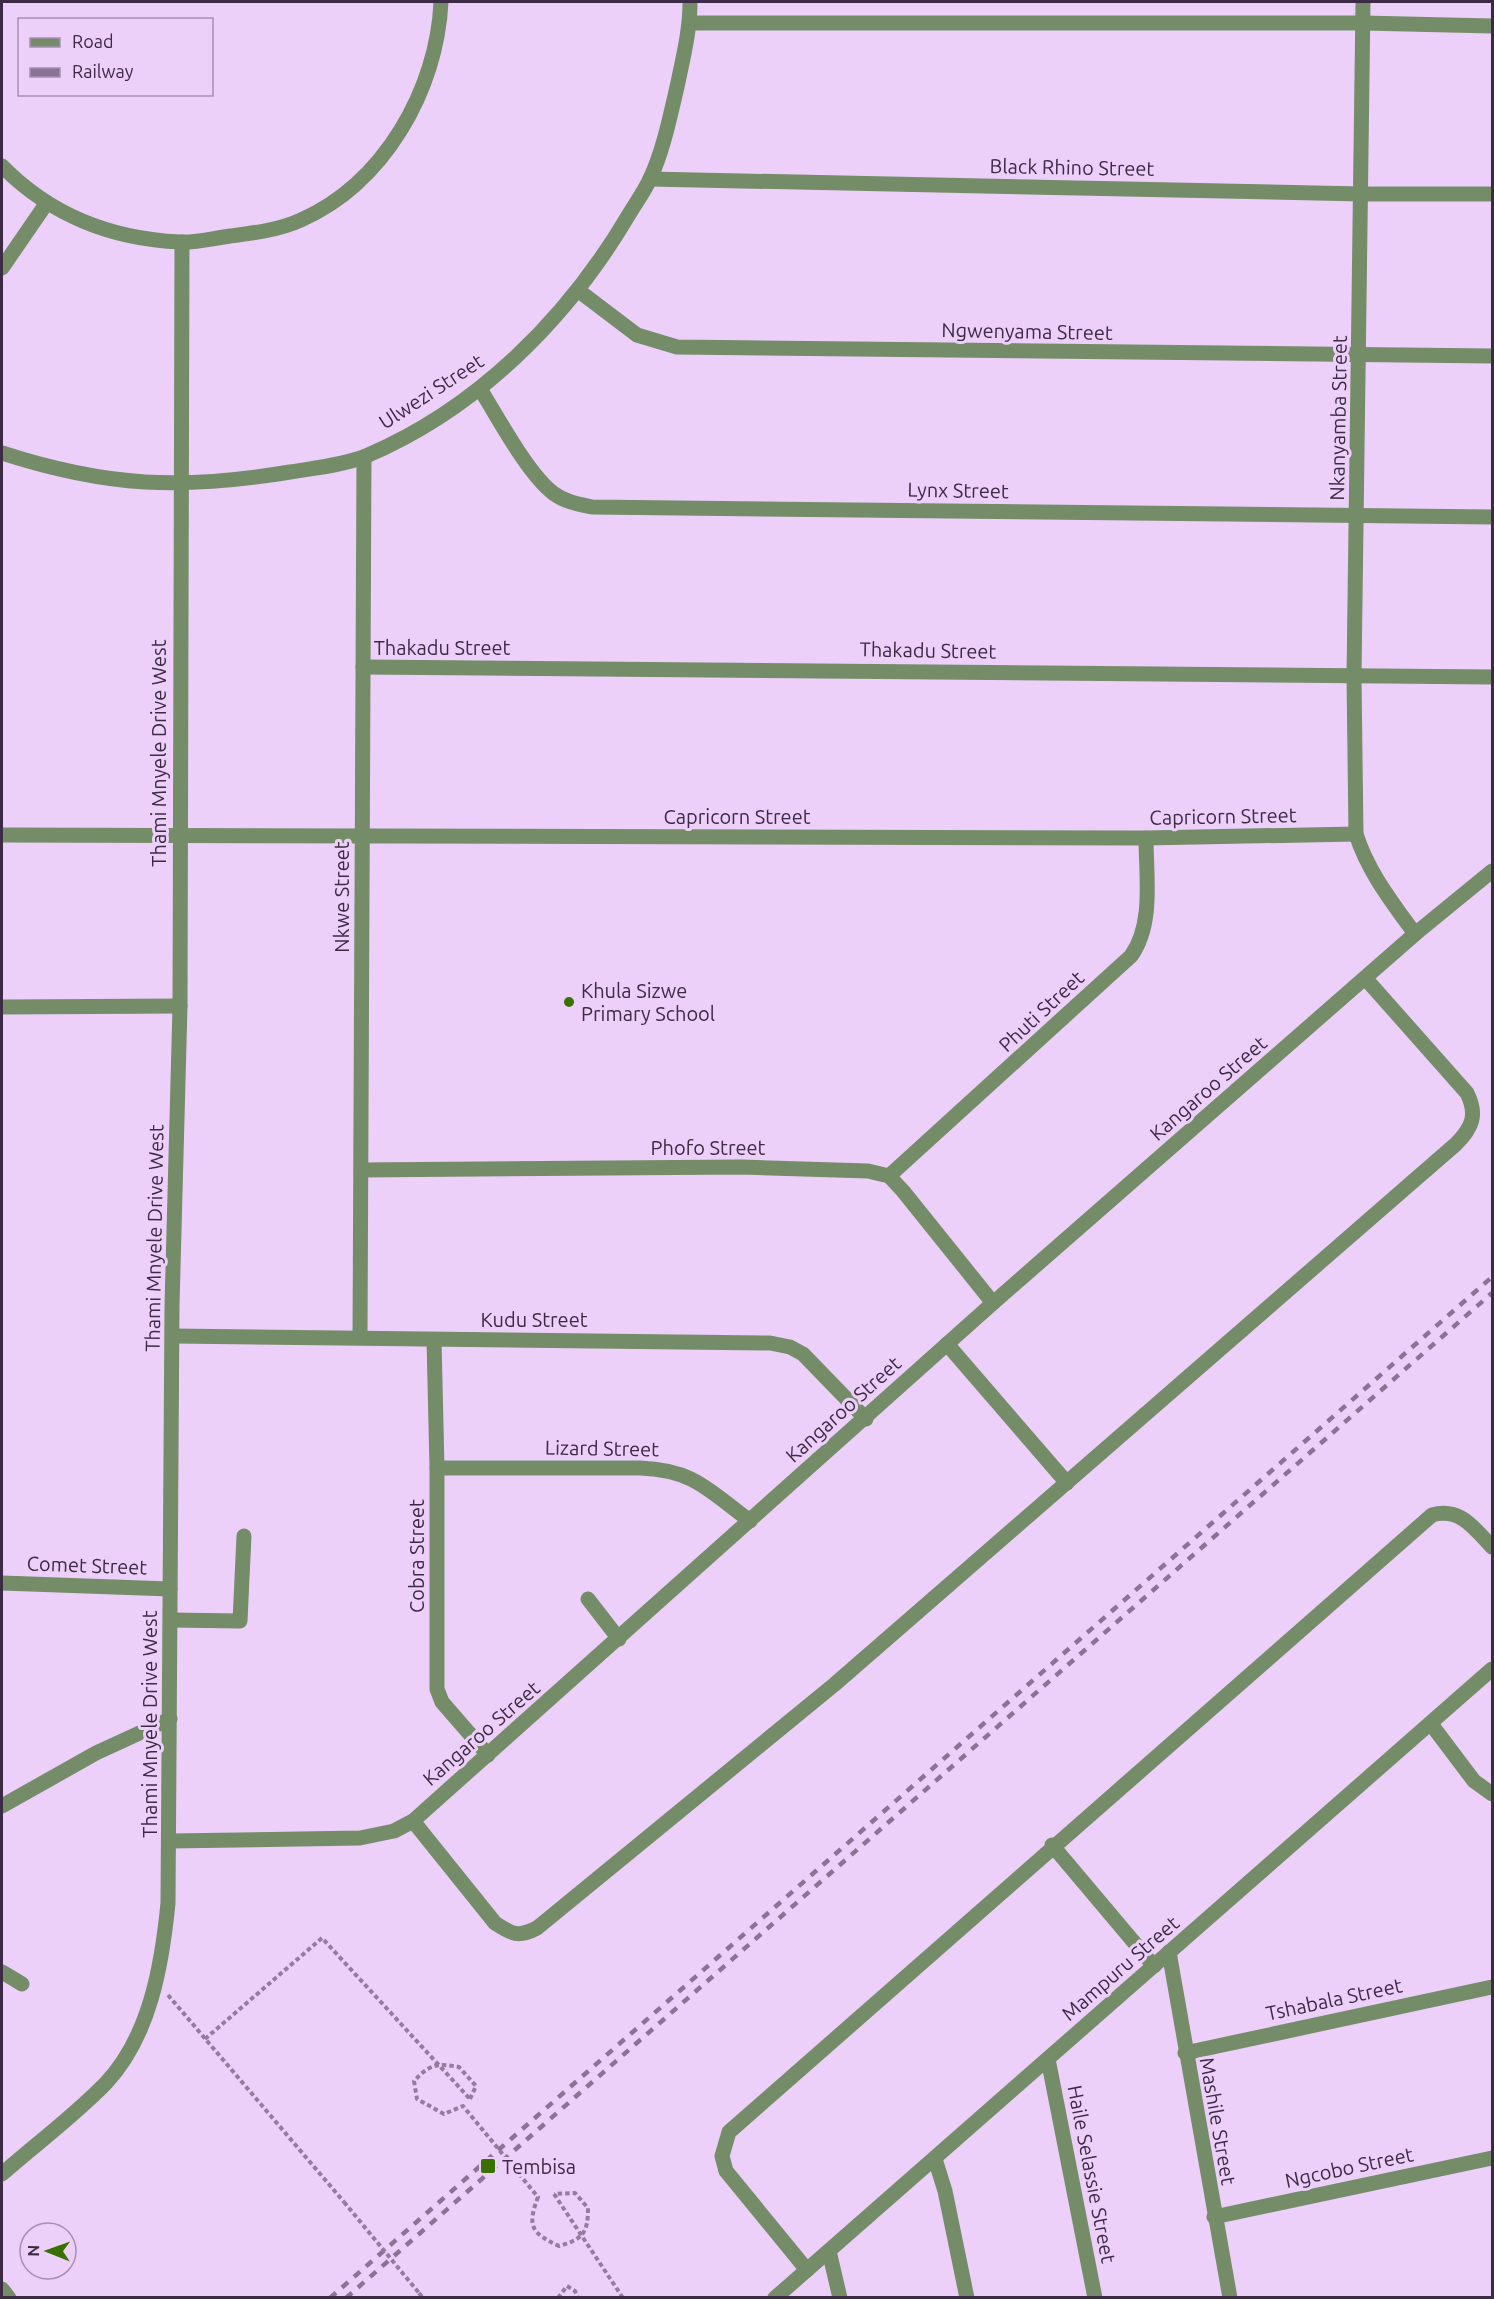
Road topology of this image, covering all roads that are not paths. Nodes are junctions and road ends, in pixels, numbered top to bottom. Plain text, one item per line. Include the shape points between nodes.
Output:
1 (441, 2) edge
2 (690, 2) edge
3 (1363, 2) edge
4 (690, 23) junction
5 (1362, 23) junction
6 (1492, 26) edge
7 (2, 166) edge
8 (650, 179) junction
9 (1362, 194) junction
10 (1492, 194) edge
11 (46, 204) junction
12 (182, 242) junction
13 (2, 268) edge
14 (579, 291) junction
15 (1360, 355) junction
16 (1492, 356) edge
17 (480, 389) junction
18 (2, 453) edge
19 (364, 457) junction
20 (180, 484) junction
21 (1357, 515) junction
22 (1492, 518) edge
23 (363, 667) junction
24 (1354, 676) junction
25 (1492, 677) edge
26 (1356, 834) junction
27 (2, 835) edge
28 (179, 836) junction
29 (363, 836) junction
30 (1146, 838) junction
31 (1492, 871) edge
32 (1416, 934) junction
33 (1366, 979) junction
34 (180, 1006) junction
35 (2, 1007) edge
36 (361, 1170) junction
37 (889, 1176) junction
38 (993, 1303) junction
39 (173, 1336) junction
40 (360, 1337) junction
41 (434, 1340) junction
42 (947, 1344) junction
43 (866, 1419) junction
44 (437, 1468) junction
45 (1067, 1483) junction
46 (750, 1521) junction
47 (244, 1536) dead end
48 (1492, 1547) edge
49 (2, 1583) edge
50 (170, 1589) junction
51 (588, 1599) dead end
52 (171, 1620) junction
53 (619, 1639) junction
54 (1492, 1669) edge
55 (171, 1719) junction
56 (1431, 1724) junction
57 (488, 1755) junction
58 (1492, 1794) edge
59 (2, 1806) edge
60 (413, 1821) junction
61 (169, 1841) junction
62 (1052, 1845) junction
63 (1169, 1952) junction
64 (1154, 1966) junction
65 (2, 1972) edge
66 (22, 1984) dead end
67 (1492, 1987) edge
68 (1185, 2053) junction
69 (1048, 2059) junction
70 (1492, 2158) edge
71 (935, 2159) junction
72 (2, 2174) edge
73 (1214, 2217) junction
74 (829, 2251) junction
75 (807, 2270) junction
76 (2, 2289) edge
77 (9, 2298) edge
78 (774, 2298) edge
79 (840, 2298) edge
80 (967, 2298) edge
81 (1095, 2298) edge
82 (1230, 2298) edge

1 - 12 street via 435,49 419,95 406,122 372,167 318,211 300,220 258,232
2 - 4 street, Ulwezi Street
3 - 5 street, Nkanyamba Street
4 - 5 street
4 - 8 street, Ulwezi Street via 671,113
5 - 6 street
5 - 9 street, Nkanyamba Street
7 - 11 street
8 - 9 street, Black Rhino Street
8 - 14 street, Ulwezi Street
9 - 10 street, Black Rhino Street
9 - 15 street, Nkanyamba Street
11 - 12 street via 105,231
11 - 13 street
12 - 20 street, Thami Mnyele Drive West
14 - 15 street, Ngwenyama Street via 637,335 677,347
14 - 17 street, Ulwezi Street via 542,332
15 - 16 street, Ngwenyama Street
15 - 21 street, Nkanyamba Street
17 - 19 street, Ulwezi Street via 430,422
17 - 21 street, Lynx Street via 545,485 567,502 592,507
18 - 20 street, Ulwezi Street via 87,476
19 - 20 street, Ulwezi Street via 232,482
19 - 23 street, Nkwe Street
20 - 28 street, Thami Mnyele Drive West
21 - 22 street, Lynx Street
21 - 24 street, Nkanyamba Street
23 - 24 street, Thakadu Street
23 - 29 street, Nkwe Street
24 - 25 street, Thakadu Street
24 - 26 street, Nkanyamba Street
26 - 30 street, Capricorn Street
26 - 32 street via 1382,890
27 - 28 street, Capricorn Street
28 - 29 street, Capricorn Street
28 - 34 street, Thami Mnyele Drive West
29 - 30 street, Capricorn Street
29 - 36 street, Nkwe Street
30 - 37 street, Phuti Street via 1146,915 1140,944 1131,956
31 - 32 street, Kangaroo Street
32 - 33 street, Kangaroo Street
33 - 38 street, Kangaroo Street
33 - 45 street via 1467,1093 1474,1118 1468,1132
34 - 35 street
34 - 39 street, Thami Mnyele Drive West
36 - 37 street, Phofo Street via 742,1167 868,1171
36 - 40 street, Nkwe Street
37 - 38 street
38 - 42 street, Kangaroo Street
39 - 40 street, Kudu Street
39 - 50 street, Thami Mnyele Drive West
40 - 41 street, Kudu Street
41 - 43 street, Kudu Street via 780,1345 803,1354
41 - 44 street, Cobra Street
42 - 43 street, Kangaroo Street
42 - 45 street
43 - 46 street, Kangaroo Street
44 - 46 street, Lizard Street via 672,1471 692,1478
44 - 57 street, Cobra Street via 437,1689 442,1702
45 - 60 street via 835,1684 537,1928 523,1935 495,1923
46 - 53 street, Kangaroo Street
47 - 52 street via 240,1621
48 - 62 street via 1453,1512 1432,1515
49 - 50 street, Comet Street
50 - 52 street, Thami Mnyele Drive West
51 - 53 street
52 - 55 street, Thami Mnyele Drive West
53 - 57 street, Kangaroo Street
54 - 56 street, Mampuru Street
55 - 59 street via 96,1753
55 - 61 street, Thami Mnyele Drive West
56 - 58 street via 1474,1781
56 - 63 street, Mampuru Street
57 - 60 street, Kangaroo Street
60 - 61 street, Kangaroo Street via 394,1831 360,1838
61 - 72 street, Thami Mnyele Drive West via 168,1903 157,1982 136,2036 107,2082
62 - 64 street
62 - 75 street via 729,2132 722,2156 726,2171
63 - 64 street, Mampuru Street
63 - 68 street, Mashile Street
64 - 69 street, Mampuru Street
65 - 66 street
67 - 68 street, Tshabala Street
68 - 73 street, Mashile Street
69 - 71 street, Mampuru Street
69 - 81 street, Haile Selassie Street
70 - 73 street, Ngcobo Street
71 - 74 street, Mampuru Street
71 - 80 street
73 - 82 street, Mashile Street
74 - 75 street, Mampuru Street
74 - 79 street
75 - 78 street, Mampuru Street
76 - 77 street

